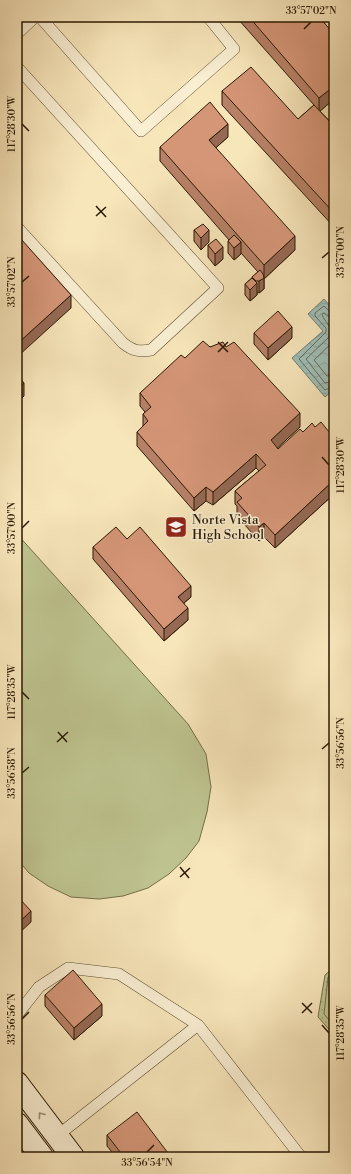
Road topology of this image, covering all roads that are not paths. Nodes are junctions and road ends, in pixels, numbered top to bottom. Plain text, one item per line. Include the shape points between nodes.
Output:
1 (35, 17) edge
2 (40, 17) edge
3 (211, 17) edge
4 (17, 34) edge
5 (17, 67) edge
6 (17, 227) edge
7 (17, 1015) edge
8 (198, 1025) junction
9 (17, 1083) edge
10 (17, 1124) edge
11 (57, 1136) junction
12 (42, 1157) edge
13 (73, 1157) edge
14 (302, 1157) edge

1 - 4 lane
2 - 3 lane via 140,131 234,49 209,18
5 - 6 lane via 218,288 151,350 141,352 131,349
7 - 8 lane via 39,987 68,968 118,974
8 - 11 lane
8 - 14 lane
11 -> 9 main road
10 - 12 main road
11 - 13 main road

